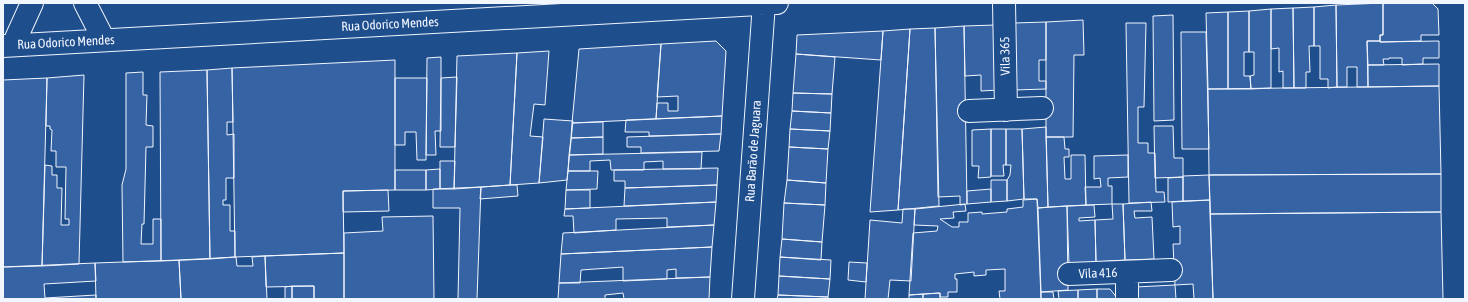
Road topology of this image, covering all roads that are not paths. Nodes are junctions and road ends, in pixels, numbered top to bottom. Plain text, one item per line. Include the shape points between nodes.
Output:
1 (32, 3) edge
2 (85, 3) edge
3 (768, 3) edge
4 (1004, 3) edge
5 (104, 40) junction
6 (8, 46) edge
7 (1042, 108) dead end
8 (1006, 110) junction
9 (969, 111) dead end
10 (1171, 270) dead end
11 (1127, 272) junction
12 (1069, 274) dead end
13 (743, 299) edge
14 (1127, 299) edge

1 - 6 street
2 - 5 street
3 - 5 street, Rua Odorico Mendes
3 - 13 street, Rua Barão de Jaguara
4 - 8 street, Vila 365
5 - 6 street, Rua Odorico Mendes
7 - 8 street
8 - 9 street
10 - 11 street, Vila 416
11 - 12 street, Vila 416
11 - 14 street, Vila 416

